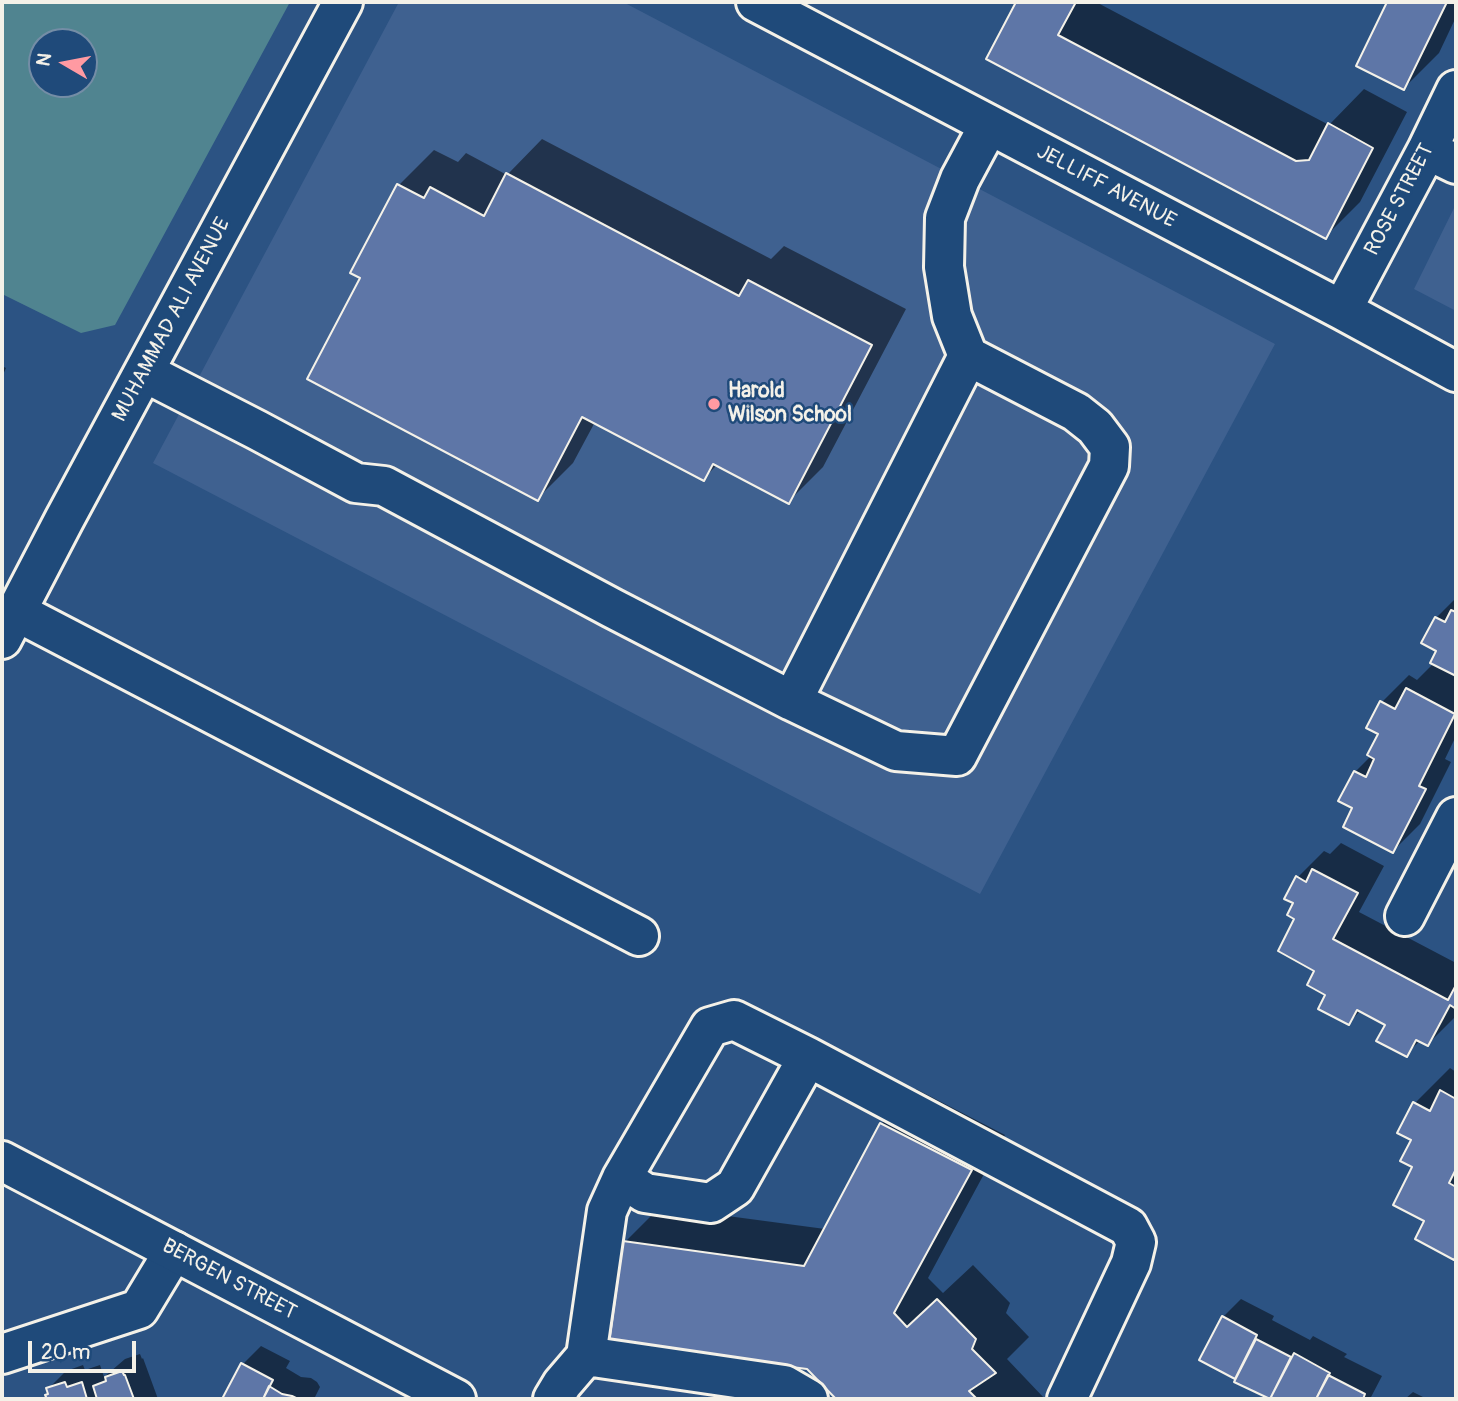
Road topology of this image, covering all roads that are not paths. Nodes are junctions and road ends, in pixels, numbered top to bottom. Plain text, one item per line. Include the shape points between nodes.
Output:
1 (343, 2) edge
2 (756, 2) edge
3 (1456, 90) edge
4 (989, 125) junction
5 (1441, 157) edge
6 (1342, 310) junction
7 (968, 356) junction
8 (144, 372) junction
9 (1456, 372) edge
10 (9, 626) edge
11 (792, 701) junction
12 (1456, 817) edge
13 (1405, 916) dead end
14 (639, 936) dead end
15 (808, 1057) junction
16 (2, 1161) edge
17 (622, 1178) junction
18 (174, 1251) junction
19 (2, 1354) edge
20 (586, 1356) junction
21 (456, 1399) edge
22 (553, 1399) edge
23 (808, 1399) edge
24 (1067, 1399) edge

1 - 8 street, MUHAMMAD ALI AVENUE
2 - 4 street, JELLIFF AVENUE
3 - 5 street, ROSE STREET
4 - 6 street, JELLIFF AVENUE
4 - 7 street via 944,218 944,267 952,316
5 - 6 street, ROSE STREET
6 - 9 street, JELLIFF AVENUE
7 - 11 street
7 - 11 street via 1096,427 1110,447 1109,466 957,757 896,751
8 - 10 street, MUHAMMAD ALI AVENUE
8 - 11 street via 356,484 384,486
10 - 14 street
12 - 13 street
15 - 17 street via 735,1186 711,1203 645,1193
15 - 17 street via 734,1020 710,1027
15 - 24 street via 1128,1227 1136,1242 1131,1263
16 - 18 street, BERGEN STREET
17 - 20 street via 607,1211
18 - 19 street via 139,1309
18 - 21 street, BERGEN STREET
20 - 22 street
20 - 23 street via 784,1385

